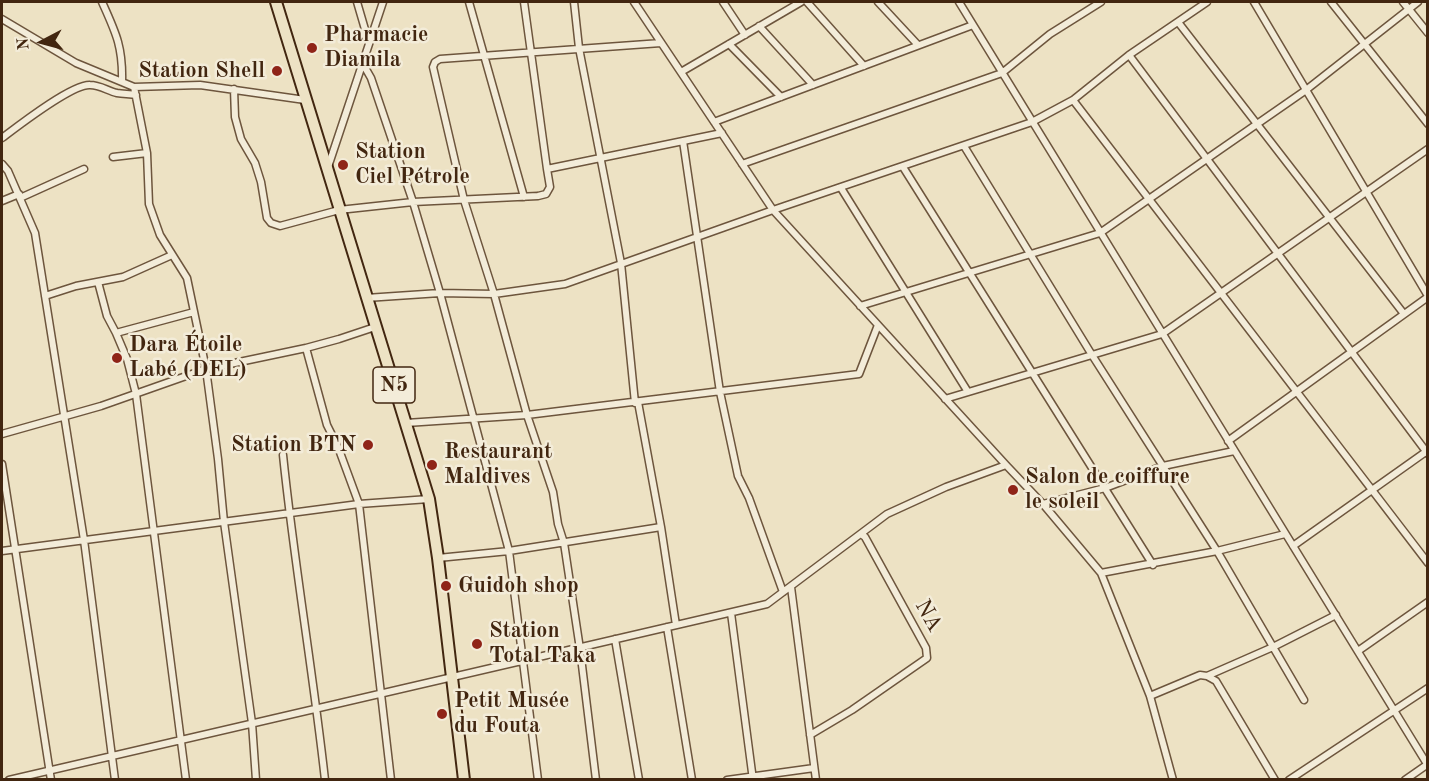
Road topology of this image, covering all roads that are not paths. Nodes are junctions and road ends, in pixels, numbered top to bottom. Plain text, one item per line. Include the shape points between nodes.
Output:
1 (102, 2) edge
2 (276, 2) edge
3 (357, 2) edge
4 (383, 2) edge
5 (469, 2) edge
6 (524, 2) edge
7 (574, 2) edge
8 (634, 2) edge
9 (723, 2) edge
10 (807, 2) edge
11 (878, 2) edge
12 (958, 2) edge
13 (1101, 2) edge
14 (1207, 2) edge
15 (1254, 2) edge
16 (1331, 2) edge
17 (1403, 2) edge
18 (1418, 2) edge
19 (796, 3) edge
20 (1408, 8) junction
21 (2, 20) edge
22 (1178, 22) junction
23 (973, 25) junction
24 (759, 26) junction
25 (1428, 33) edge
26 (745, 34) junction
27 (661, 43) junction
28 (1364, 43) junction
29 (369, 44) junction
30 (729, 44) junction
31 (918, 45) junction
32 (579, 48) junction
33 (532, 52) junction
34 (482, 55) junction
35 (1129, 55) junction
36 (363, 64) junction
37 (864, 66) junction
38 (681, 72) junction
39 (1002, 73) junction
40 (122, 82) junction
41 (813, 85) junction
42 (134, 87) junction
43 (234, 89) junction
44 (1306, 90) junction
45 (136, 95) junction
46 (781, 97) junction
47 (305, 100) junction
48 (1073, 100) junction
49 (714, 122) junction
50 (1032, 122) junction
51 (1257, 124) junction
52 (1428, 124) edge
53 (722, 134) junction
54 (2, 138) edge
55 (683, 141) junction
56 (964, 146) junction
57 (1428, 149) edge
58 (147, 153) junction
59 (113, 157) dead end
60 (600, 158) junction
61 (1206, 158) junction
62 (2, 164) edge
63 (742, 164) junction
64 (903, 167) junction
65 (84, 169) dead end
66 (547, 169) junction
67 (327, 170) junction
68 (841, 188) junction
69 (1367, 193) junction
70 (20, 196) junction
71 (524, 197) junction
72 (1149, 198) junction
73 (464, 200) junction
74 (2, 201) edge
75 (413, 202) junction
76 (339, 210) junction
77 (773, 210) junction
78 (1330, 219) junction
79 (1100, 232) junction
80 (697, 237) junction
81 (1030, 253) junction
82 (1278, 254) junction
83 (172, 255) junction
84 (621, 263) junction
85 (969, 272) junction
86 (98, 282) junction
87 (906, 291) junction
88 (440, 293) junction
89 (1221, 293) junction
90 (494, 294) junction
91 (45, 297) junction
92 (1428, 297) edge
93 (366, 298) junction
94 (860, 306) junction
95 (194, 312) junction
96 (1404, 314) junction
97 (878, 325) junction
98 (375, 327) junction
99 (116, 333) junction
100 (1162, 334) junction
101 (306, 348) junction
102 (1351, 352) junction
103 (1092, 355) junction
104 (206, 369) junction
105 (1032, 373) junction
106 (1296, 391) junction
107 (720, 392) junction
108 (968, 392) junction
109 (136, 394) junction
110 (945, 399) junction
111 (636, 403) junction
112 (527, 414) junction
113 (65, 415) junction
114 (473, 417) junction
115 (406, 423) junction
116 (2, 434) edge
117 (1228, 441) junction
118 (1234, 451) junction
119 (1427, 452) edge
120 (283, 454) dead end
121 (2, 464) edge
122 (1005, 465) junction
123 (1162, 466) junction
124 (1105, 488) junction
125 (1372, 490) junction
126 (429, 499) junction
127 (359, 504) junction
128 (1043, 504) junction
129 (289, 514) junction
130 (224, 522) junction
131 (661, 527) junction
132 (156, 532) junction
133 (861, 534) junction
134 (1285, 534) junction
135 (84, 540) junction
136 (564, 543) junction
137 (1293, 546) junction
138 (15, 549) junction
139 (509, 550) junction
140 (2, 551) edge
141 (1217, 551) junction
142 (438, 558) junction
143 (1428, 563) edge
144 (1154, 565) junction
145 (1101, 573) junction
146 (791, 586) junction
147 (783, 592) junction
148 (1428, 602) edge
149 (731, 613) junction
150 (1336, 615) junction
151 (676, 625) junction
152 (667, 627) junction
153 (615, 639) junction
154 (1273, 647) junction
155 (580, 649) junction
156 (1358, 651) junction
157 (524, 661) junction
158 (452, 676) junction
159 (1207, 676) junction
160 (1428, 688) edge
161 (381, 693) junction
162 (1150, 696) junction
163 (1304, 700) dead end
164 (317, 708) junction
165 (1395, 709) junction
166 (252, 723) junction
167 (810, 735) junction
168 (181, 739) junction
169 (111, 755) junction
170 (1427, 764) edge
171 (814, 768) junction
172 (50, 770) junction
173 (753, 778) edge
174 (9, 780) edge
175 (51, 780) edge
176 (115, 780) edge
177 (186, 780) edge
178 (256, 780) edge
179 (325, 780) edge
180 (391, 780) edge
181 (464, 780) edge
182 (538, 780) edge
183 (596, 780) edge
184 (639, 780) edge
185 (692, 780) edge
186 (728, 780) edge
187 (816, 780) edge
188 (1173, 780) edge
189 (1275, 780) edge
190 (1289, 780) edge
191 (1405, 780) edge

1 - 40 street via 118,37
2 - 47 highway, N5
3 - 29 street
4 - 29 street
5 - 34 street
6 - 33 street
7 - 32 street
8 - 27 street
9 - 26 street
10 - 37 street
11 - 31 street
12 - 23 street
13 - 39 street via 1050,34
14 - 22 street
15 - 44 street
16 - 28 street
17 - 20 street
18 - 20 street
19 - 24 street
20 - 25 street
20 - 28 street
21 - 40 street via 76,63
22 - 35 street
22 - 51 street
23 - 31 street
23 - 39 street
24 - 26 street
24 - 41 street
26 - 30 street
27 - 32 street
27 - 38 street
28 - 44 street
28 - 52 street
29 - 36 street
30 - 38 street
30 - 46 street
31 - 37 street
32 - 33 street
32 - 60 street
33 - 34 street
33 - 66 street
34 - 71 street
34 - 73 street via 440,59 433,68
35 - 48 street
35 - 61 street
36 - 67 street
36 - 75 street
37 - 41 street
38 - 49 street
39 - 50 street
39 - 63 street
40 - 42 street
41 - 46 street
42 - 43 street via 187,84
42 - 45 street
43 - 47 street
43 - 76 street via 241,139 255,164 271,223 280,226
44 - 51 street
44 - 69 street
45 - 54 street via 88,84 34,114
45 - 58 street
46 - 49 street
47 - 67 highway, N5
48 - 50 street
48 - 72 street
49 - 53 street
50 - 56 street
50 - 79 street
51 - 61 street
51 - 78 street
53 - 55 street
53 - 63 street
55 - 60 street
55 - 80 street
56 - 64 street
56 - 81 street
57 - 69 street
58 - 59 street
58 - 83 street via 149,204
60 - 66 street
60 - 84 street
61 - 72 street
61 - 82 street
62 - 70 street
63 - 77 street
64 - 68 street
64 - 85 street
65 - 70 street
66 - 71 street via 546,194
67 - 76 highway, N5
68 - 77 street
68 - 87 street
69 - 78 street
69 - 92 street
70 - 74 street
70 - 91 street via 35,233
71 - 73 street
72 - 79 street
72 - 89 street
73 - 75 street
73 - 90 street
75 - 76 street
75 - 88 street
76 - 93 highway, N5
77 - 80 street
77 - 94 street
78 - 82 street
78 - 96 street
79 - 81 street
79 - 100 street
80 - 84 street
80 - 107 street
81 - 85 street
81 - 103 street
82 - 89 street
82 - 102 street
83 - 86 street via 123,277
83 - 95 street via 187,278
84 - 90 street via 565,284
84 - 111 street
85 - 87 street
85 - 105 street
86 - 91 street
86 - 99 street via 106,316
87 - 94 street
87 - 108 street
88 - 90 street
88 - 93 street
88 - 114 street
89 - 100 street
89 - 106 street
90 - 112 street
91 - 113 street
92 - 96 street
93 - 98 highway, N5
94 - 97 street
95 - 99 street
95 - 104 street
96 - 102 street
97 - 107 street via 859,374
97 - 110 street
98 - 101 street
98 - 115 highway, N5
99 - 109 street
100 - 103 street
100 - 117 street
101 - 104 street
101 - 127 street via 327,425
102 - 106 street
102 - 119 street
103 - 105 street
103 - 123 street
104 - 109 street
104 - 130 street
105 - 108 street
105 - 124 street
106 - 117 street
106 - 125 street
107 - 111 street
107 - 147 street via 738,476
108 - 110 street
109 - 113 street
109 - 132 street
110 - 122 street
111 - 112 street
111 - 131 street
112 - 114 street
112 - 136 street via 553,492
113 - 116 street
113 - 135 street
114 - 115 street
114 - 139 street
115 - 126 highway, N5
117 - 118 street
118 - 123 street
118 - 134 street
119 - 125 street
120 - 129 street
121 - 138 street
122 - 128 street
122 - 133 street via 887,514
123 - 124 street
123 - 141 street
124 - 128 street
124 - 144 street
125 - 137 street
125 - 143 street
126 - 127 street
126 - 142 highway, N5
127 - 129 street
127 - 161 street
128 - 145 street
129 - 130 street
129 - 164 street
130 - 132 street
130 - 166 street
131 - 136 street
131 - 151 street
132 - 135 street
132 - 168 street
133 - 146 street
133 - 167 street, NA via 926,648 927,658
134 - 137 street
134 - 141 street
135 - 138 street
135 - 169 street
136 - 139 street
136 - 155 street
137 - 150 street
138 - 140 street
138 - 172 street
139 - 142 street
139 - 157 street
141 - 144 street
141 - 154 street
142 - 158 highway, N5
144 - 145 street
145 - 162 street
146 - 147 street
146 - 167 street
147 - 149 street via 767,604
148 - 156 street
149 - 151 street
149 - 173 street
150 - 154 street
150 - 156 street
151 - 152 street
152 - 153 street
152 - 185 street
153 - 155 street
153 - 184 street
154 - 159 street
154 - 163 street
155 - 157 street
155 - 183 street
156 - 165 street
157 - 158 street
157 - 182 street
158 - 161 street
158 - 181 highway, N5
159 - 162 street via 1200,675
159 - 189 street via 1216,681
160 - 165 street
161 - 164 street
161 - 180 street
162 - 188 street
164 - 166 street
164 - 179 street
165 - 170 street
165 - 190 street
166 - 168 street
166 - 178 street
167 - 171 street
168 - 169 street
168 - 177 street
169 - 172 street
169 - 176 street
170 - 191 street
171 - 173 street
171 - 187 street
172 - 174 street
172 - 175 street
173 - 186 street

